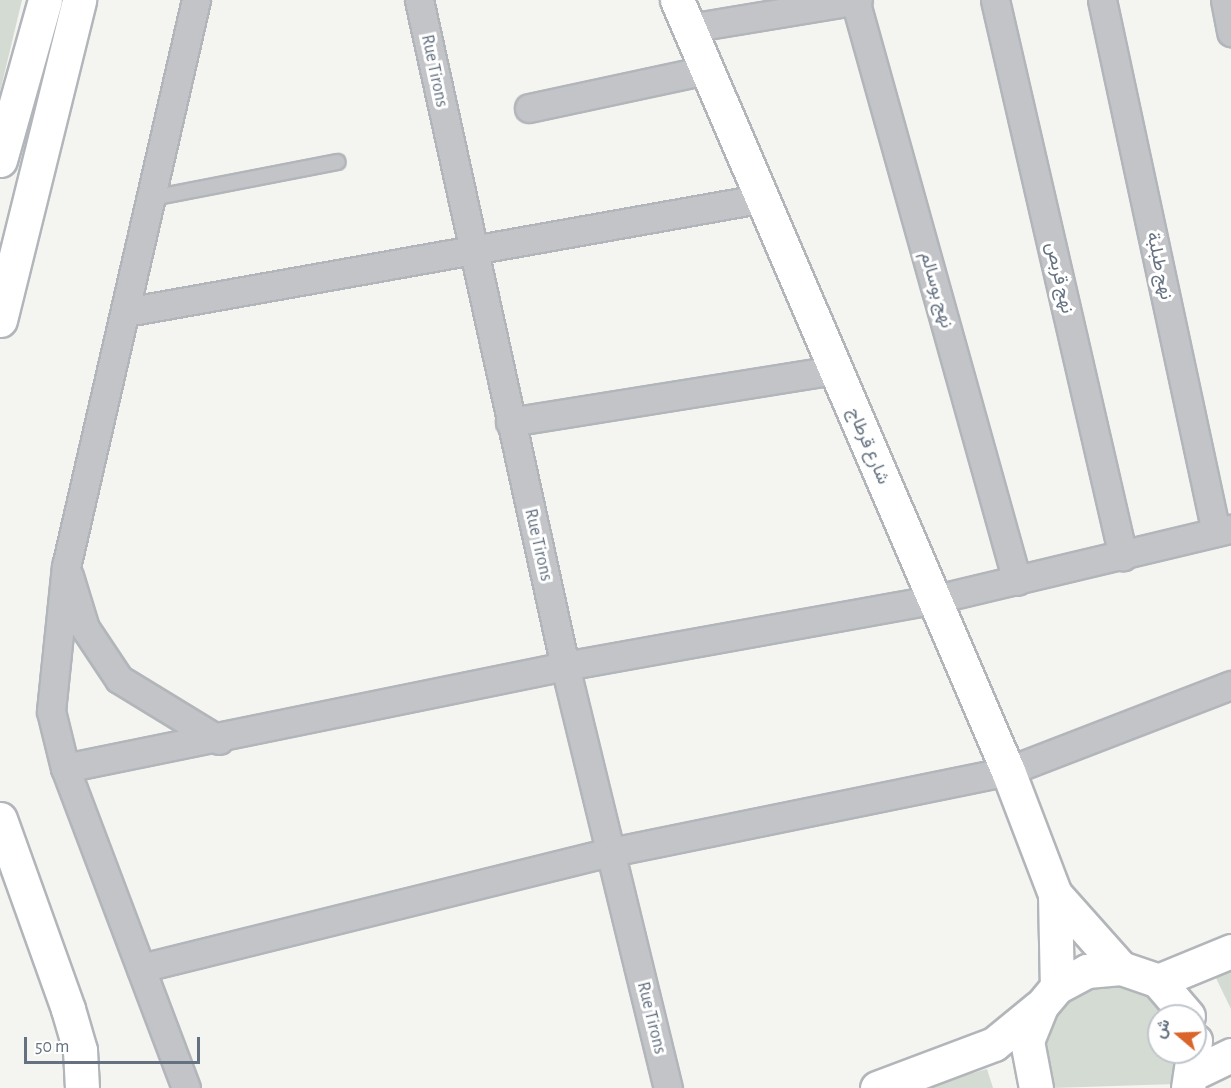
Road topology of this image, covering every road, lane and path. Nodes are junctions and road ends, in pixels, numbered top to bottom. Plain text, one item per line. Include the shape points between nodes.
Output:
1 (45, 0) edge
2 (80, 0) edge
3 (196, 0) edge
4 (419, 0) edge
5 (856, 0) edge
6 (995, 0) edge
7 (1102, 0) edge
8 (1225, 0) edge
9 (683, 14) edge
10 (1231, 32) edge
11 (707, 70) junction
12 (529, 108) dead end
13 (0, 160) edge
14 (338, 162) dead end
15 (152, 198) junction
16 (764, 198) junction
17 (471, 250) junction
18 (126, 312) junction
19 (0, 320) edge
20 (836, 370) junction
21 (510, 422) junction
22 (1223, 531) edge
23 (1123, 556) junction
24 (66, 567) junction
25 (1017, 581) junction
26 (932, 600) junction
27 (566, 666) junction
28 (1231, 685) edge
29 (219, 740) junction
30 (65, 768) junction
31 (1008, 771) junction
32 (0, 819) edge
33 (611, 852) junction
34 (1054, 894) junction
35 (1231, 951) edge
36 (141, 968) junction
37 (1121, 968) junction
38 (1158, 981) junction
39 (1049, 997) junction
40 (1178, 1004) edge
41 (1231, 1055) edge
42 (1192, 1067) edge
43 (82, 1088) edge
44 (186, 1088) edge
45 (668, 1088) edge
46 (877, 1088) edge
47 (1036, 1088) edge

1 - 13 main road
2 - 19 main road
3 - 15 street
4 - 17 street, Rue Tirons
5 - 9 street
5 - 25 street, نهج بوسالم
6 - 23 street, نهج قربص
7 - 22 street, نهج طبلبة
8 - 10 street
9 - 11 main road, شارع قرطاج
11 - 12 street
11 - 16 main road, شارع قرطاج
14 - 15 lane
15 - 18 street
16 - 17 street
16 - 20 main road, شارع قرطاج
17 - 18 street
17 - 21 street, Rue Tirons
18 - 24 street
20 - 21 street
20 - 26 main road, شارع قرطاج
21 - 27 street, Rue Tirons
22 - 23 street
23 - 25 street
24 - 29 street via 85,628 119,679
24 - 30 street via 51,711
25 - 26 street
26 - 27 street
26 - 31 main road, شارع قرطاج
27 - 29 street
27 - 33 street, Rue Tirons
28 - 31 street
29 - 30 street
30 - 36 street
31 - 33 street
31 - 34 main road, شارع قرطاج
32 - 43 main road via 68,1008 80,1050
33 - 36 street
33 - 45 street, Rue Tirons
34 - 37 main road, شارع قرطاج
34 - 39 main road, شارع قرطاج
35 - 38 main road
36 - 44 street
37 - 38 main road
37 - 39 main road via 1087,971
38 - 40 main road
39 - 46 main road via 993,1044
39 - 47 main road via 1028,1041
41 - 42 main road

